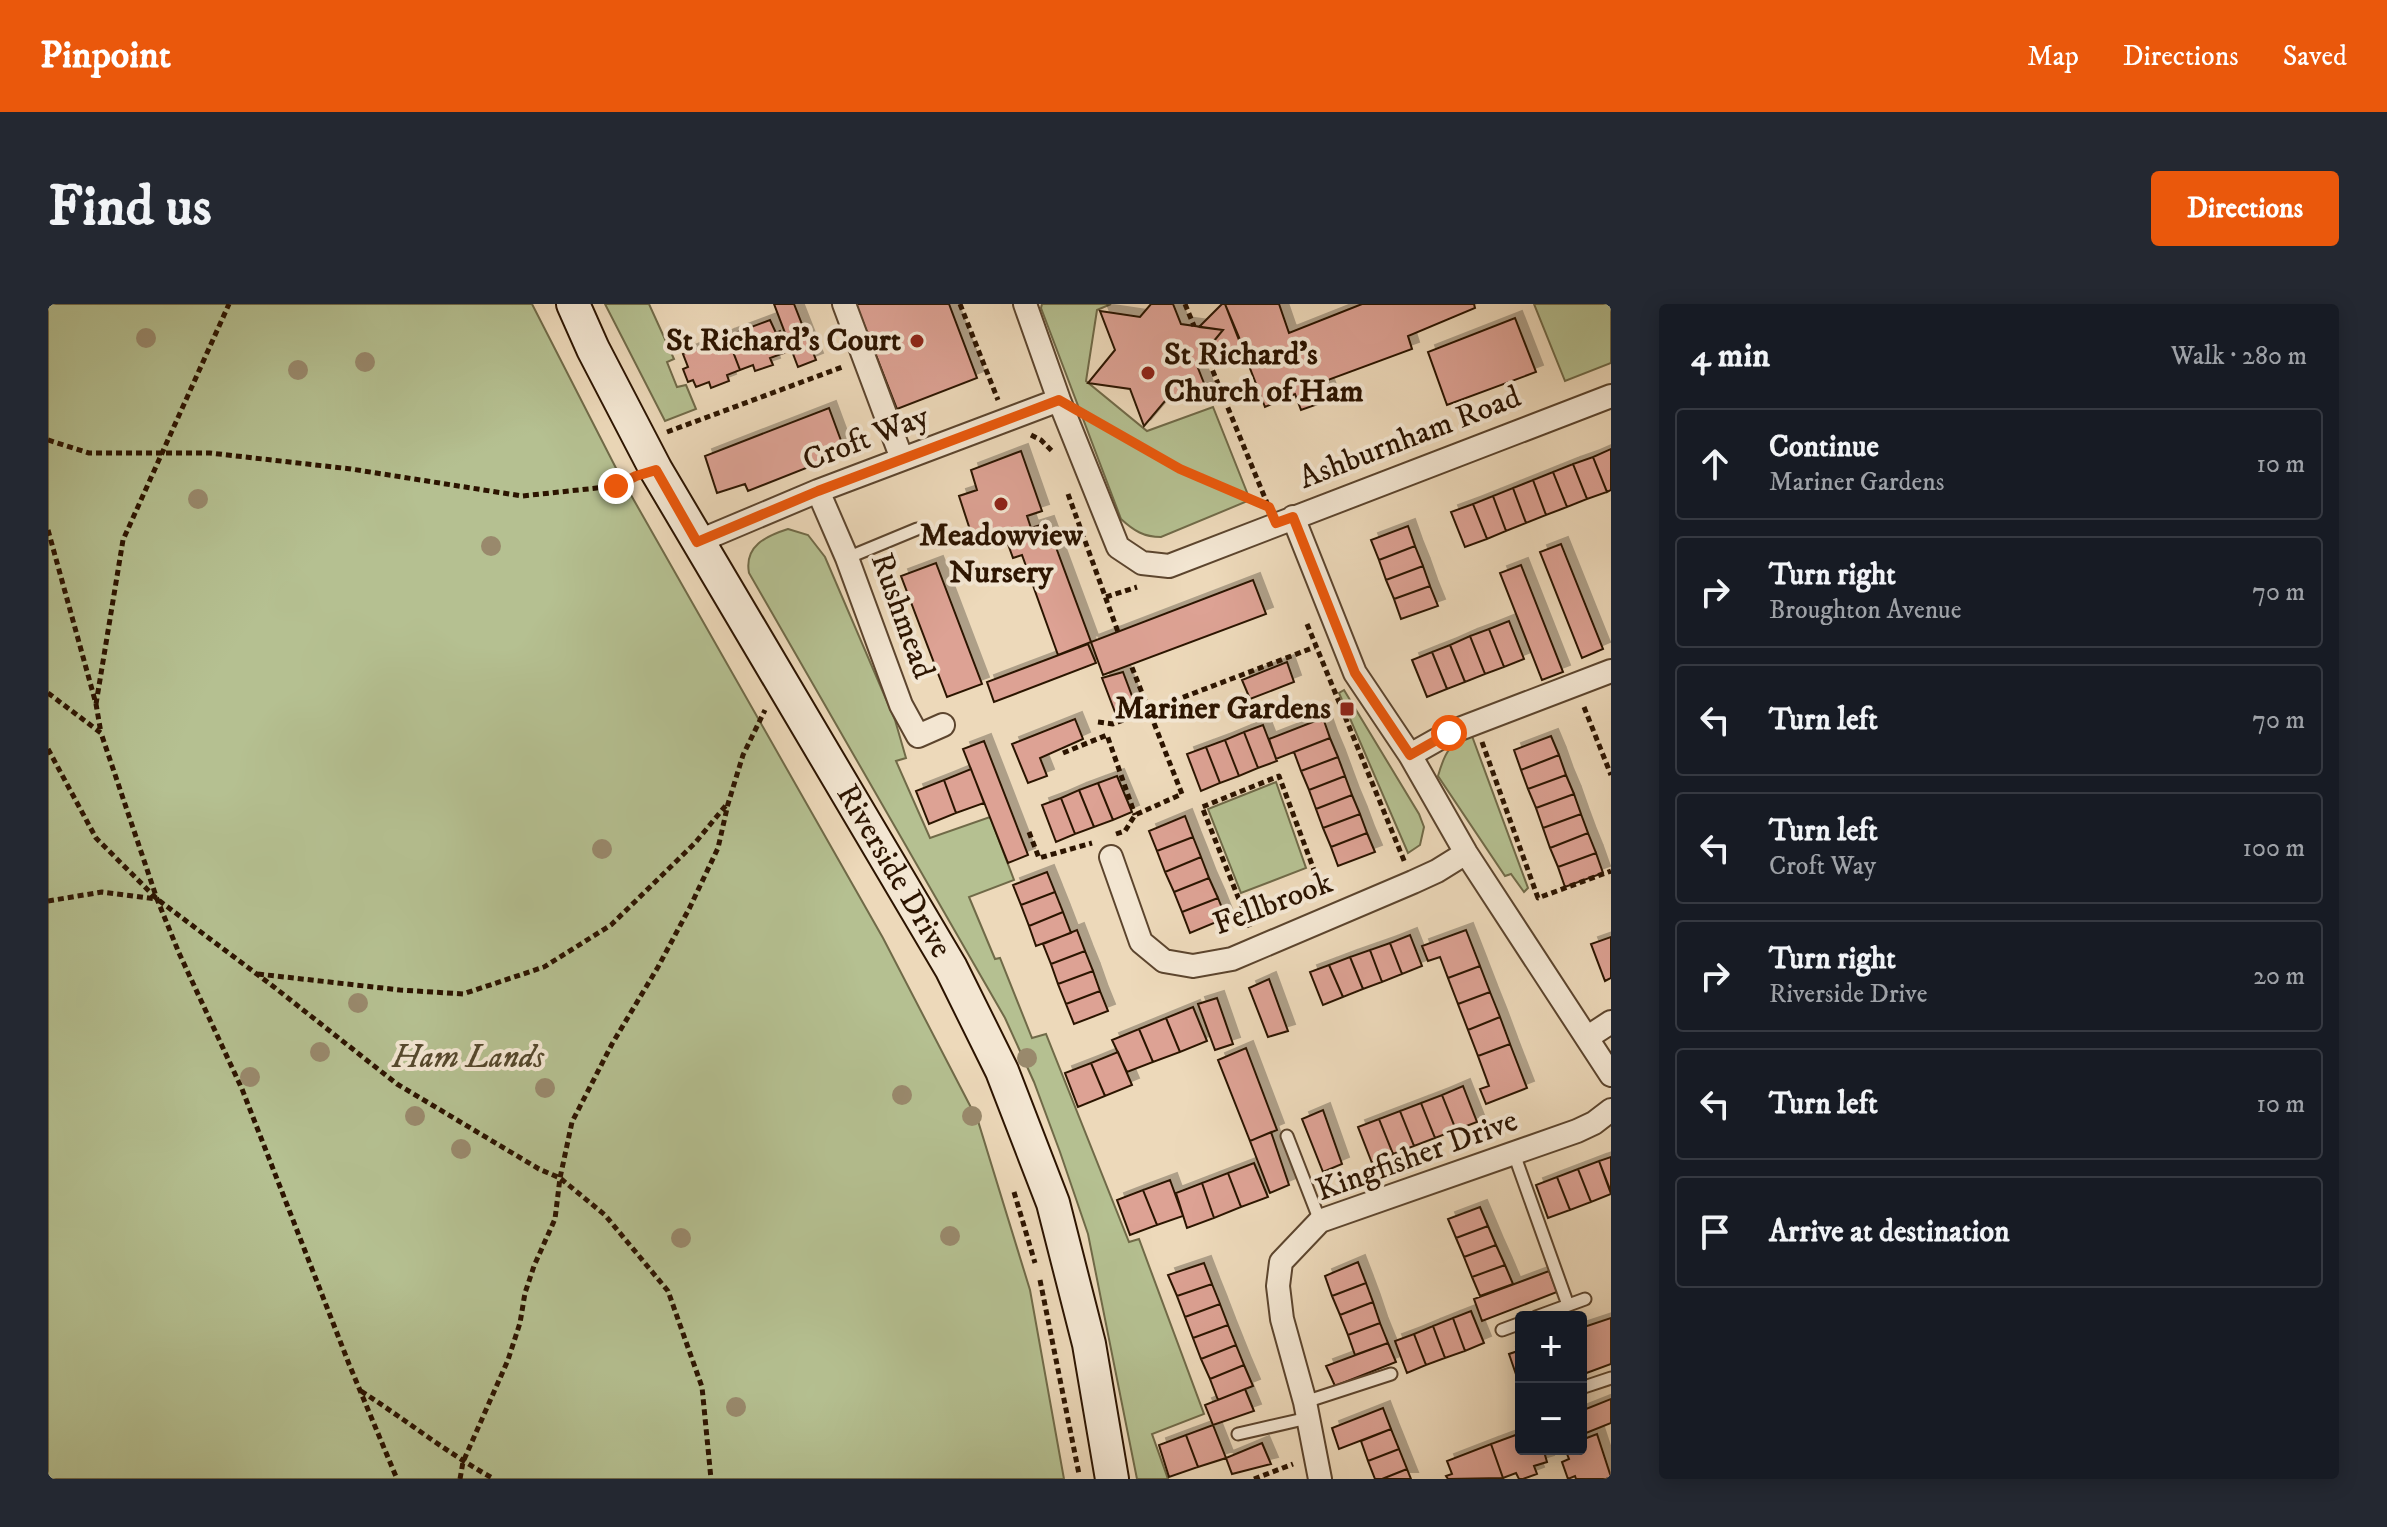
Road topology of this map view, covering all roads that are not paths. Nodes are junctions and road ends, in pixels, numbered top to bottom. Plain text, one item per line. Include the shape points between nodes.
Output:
1 (573, 304) edge
2 (844, 304) edge
3 (1025, 304) edge
4 (1611, 396) edge
5 (1059, 400) junction
6 (902, 459) junction
7 (818, 491) junction
8 (1293, 517) junction
9 (917, 529) dead end
10 (697, 542) junction
11 (847, 558) junction
12 (1611, 671) edge
13 (943, 725) dead end
14 (1410, 755) junction
15 (1106, 845) road end
16 (1466, 853) junction
17 (1611, 1022) edge
18 (1588, 1037) junction
19 (1611, 1075) edge
20 (1611, 1110) edge
21 (1287, 1136) dead end
22 (1514, 1154) junction
23 (1320, 1221) junction
24 (1585, 1299) dead end
25 (1568, 1305) junction
26 (1552, 1311) edge
27 (1515, 1325) edge
28 (1502, 1330) dead end
29 (1391, 1374) dead end
30 (1611, 1378) edge
31 (1587, 1386) edge
32 (1306, 1410) junction
33 (1238, 1434) dead end
34 (1112, 1479) edge
35 (1320, 1479) edge

1 - 10 street, Riverside Drive
2 - 6 street
3 - 5 street, Ashburnham Road
4 - 8 street, Ashburnham Road
5 - 6 street, Croft Way
5 - 8 street, Ashburnham Road via 1118,547 1142,563 1169,566
6 - 7 street, Croft Way
7 - 10 street, Croft Way
7 - 11 street, Rushmead
8 - 14 street via 1355,673
9 - 11 lane
10 - 34 street, Riverside Drive via 951,968 1002,1071 1053,1203 1089,1344
11 - 13 street, Rushmead via 901,705 918,736
12 - 14 street via 1475,722
14 - 16 street
15 - 16 street, Fellbrook via 1141,942 1164,961 1193,966 1232,959 1413,882
16 - 18 street
17 - 18 street
18 - 19 street
20 - 22 street, Kingfisher Drive via 1594,1123
21 - 23 lane
22 - 23 street, Kingfisher Drive
22 - 25 lane
23 - 32 street, Kingfisher Drive via 1281,1262 1278,1286
24 - 25 lane
25 - 26 lane
27 - 28 lane
29 - 32 lane
30 - 31 lane
32 - 33 lane
32 - 35 street, Kingfisher Drive

